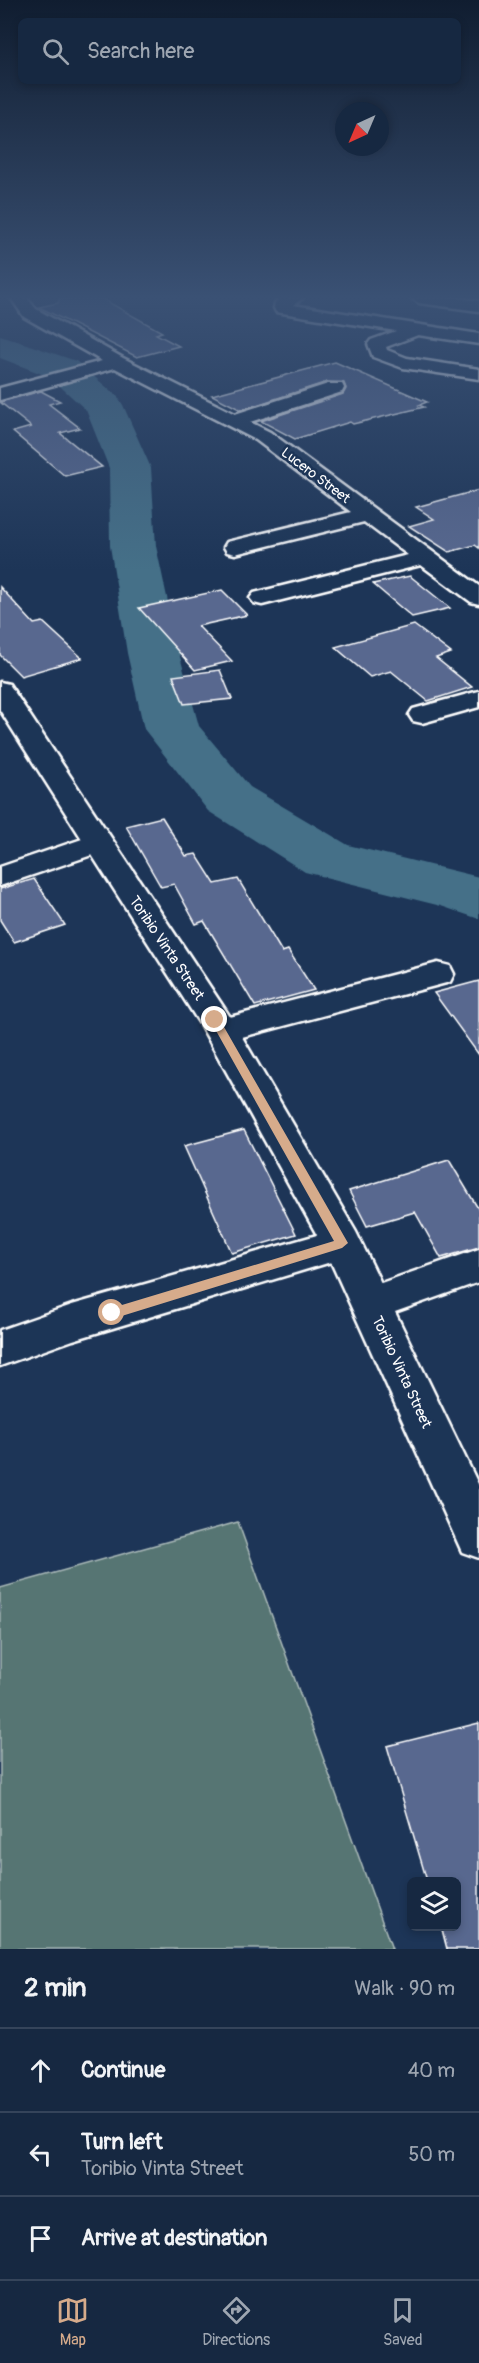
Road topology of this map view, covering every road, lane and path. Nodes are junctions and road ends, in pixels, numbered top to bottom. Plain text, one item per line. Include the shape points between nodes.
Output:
1 (18, 389) edge
2 (170, 389) edge
3 (332, 389) edge
4 (0, 394) edge
5 (234, 422) junction
6 (368, 514) junction
7 (235, 547) dead end
8 (425, 557) junction
9 (479, 597) edge
10 (262, 598) dead end
11 (0, 690) edge
12 (479, 699) edge
13 (422, 715) dead end
14 (98, 843) junction
15 (0, 877) edge
16 (438, 974) dead end
17 (221, 1031) junction
18 (342, 1243) junction
19 (479, 1265) edge
20 (370, 1304) junction
21 (0, 1348) edge
22 (479, 1536) edge

1 - 4 street
2 - 5 street, Lucero Street
3 - 5 street
5 - 6 street, Lucero Street via 263,436
6 - 7 street
6 - 8 street, Lucero Street
8 - 9 street, Lucero Street
8 - 10 street
11 - 14 street, Toribio Vinta Street
12 - 13 street
14 - 15 street
14 - 17 street, Toribio Vinta Street
16 - 17 street
17 - 18 street, Toribio Vinta Street
18 - 20 street, Toribio Vinta Street
18 - 21 street
19 - 20 street
20 - 22 street, Toribio Vinta Street

